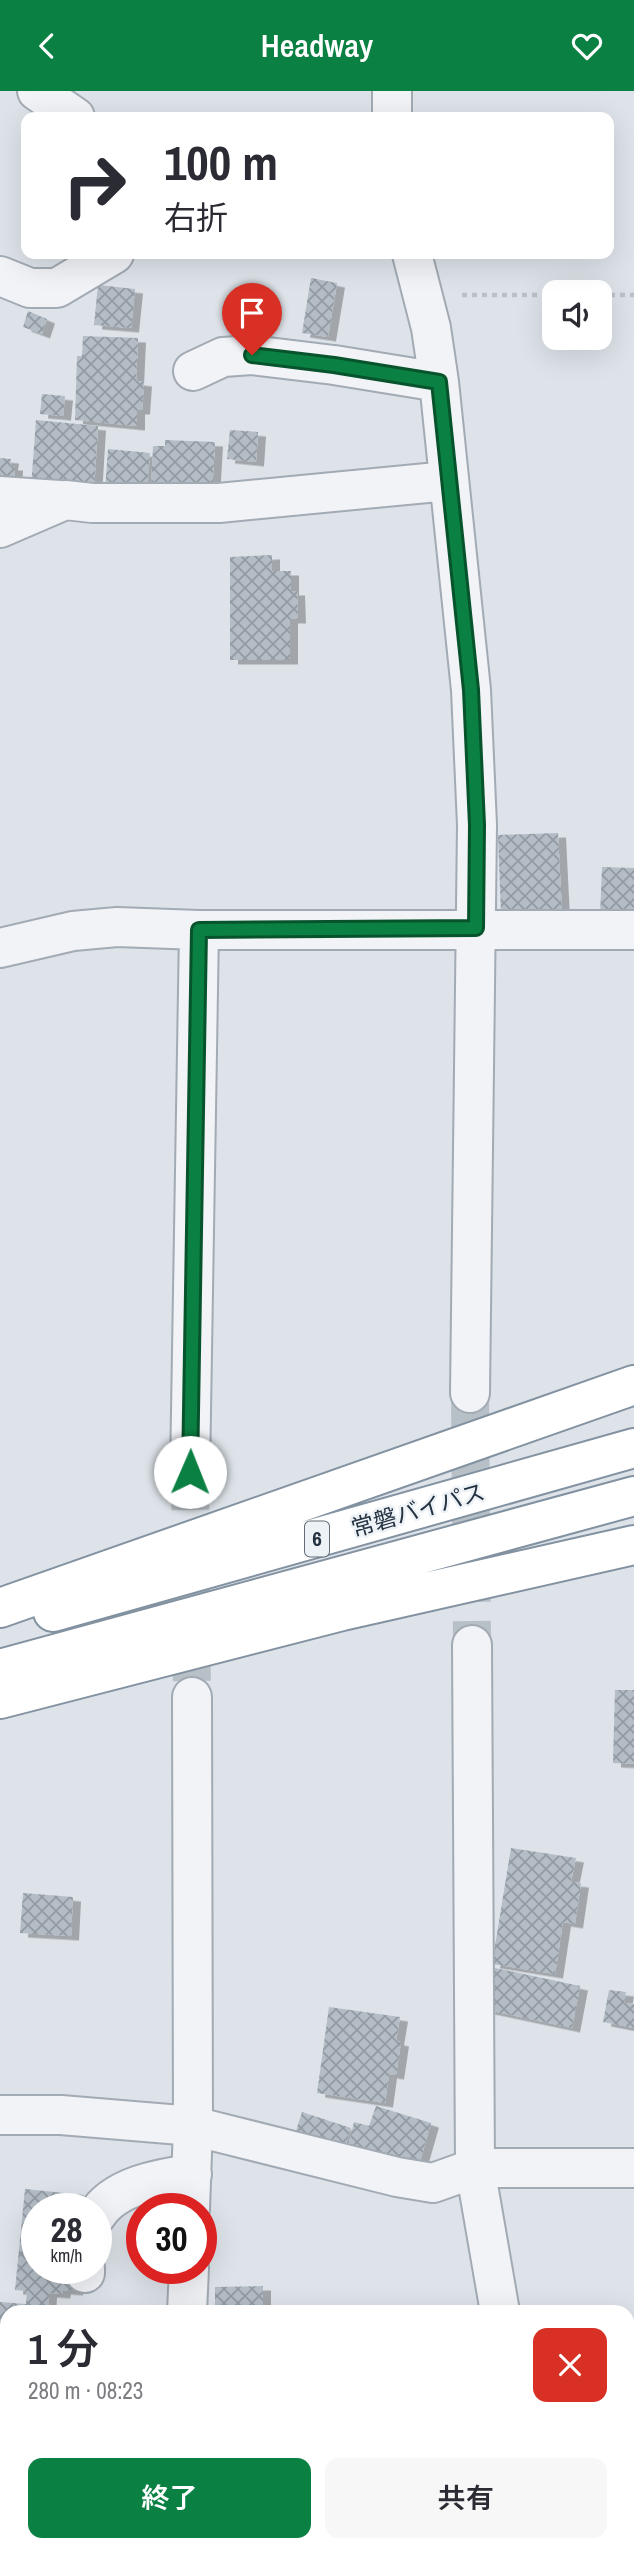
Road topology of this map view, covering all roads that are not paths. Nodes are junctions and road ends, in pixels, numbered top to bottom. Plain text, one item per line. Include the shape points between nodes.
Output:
1 (37, 91) edge
2 (392, 91) edge
3 (68, 112) edge
4 (392, 112) edge
5 (106, 259) edge
6 (413, 259) edge
7 (0, 276) edge
8 (193, 371) dead end
9 (439, 382) junction
10 (448, 481) junction
11 (0, 496) edge
12 (65, 501) junction
13 (0, 528) edge
14 (476, 928) junction
15 (199, 930) junction
16 (634, 930) edge
17 (0, 948) edge
18 (634, 1385) edge
19 (470, 1393) tunnel mouth
20 (634, 1448) edge
21 (190, 1472) tunnel mouth
22 (634, 1496) edge
23 (634, 1545) edge
24 (0, 1608) edge
25 (0, 1627) edge
26 (472, 1645) tunnel mouth
27 (0, 1669) edge
28 (192, 1696) tunnel mouth
29 (0, 1699) edge
30 (0, 2115) edge
31 (193, 2126) junction
32 (475, 2168) junction
33 (634, 2168) edge
34 (191, 2191) edge
35 (112, 2201) edge
36 (188, 2284) edge
37 (187, 2305) edge
38 (499, 2305) edge

1 - 3 street
2 - 4 street
5 - 7 street via 57,288 30,288
6 - 9 street
8 - 9 street via 223,357 252,355
9 - 10 street
10 - 12 street via 219,503
10 - 14 street via 471,690
11 - 12 street
12 - 13 street
14 - 15 street
14 - 16 street
14 - 19 street
15 - 17 street via 117,927 73,931
15 - 21 street
18 - 24 highway
20 - 25 highway, 常磐バイパス / 6
22 - 27 highway, 常磐バイパス / 6
23 - 29 highway via 342,1611
26 - 32 street
28 - 31 street
30 - 31 street
31 - 32 street via 397,2178 433,2183
31 - 34 street
32 - 33 street
32 - 38 street
34 - 35 street via 162,2178
36 - 37 street

